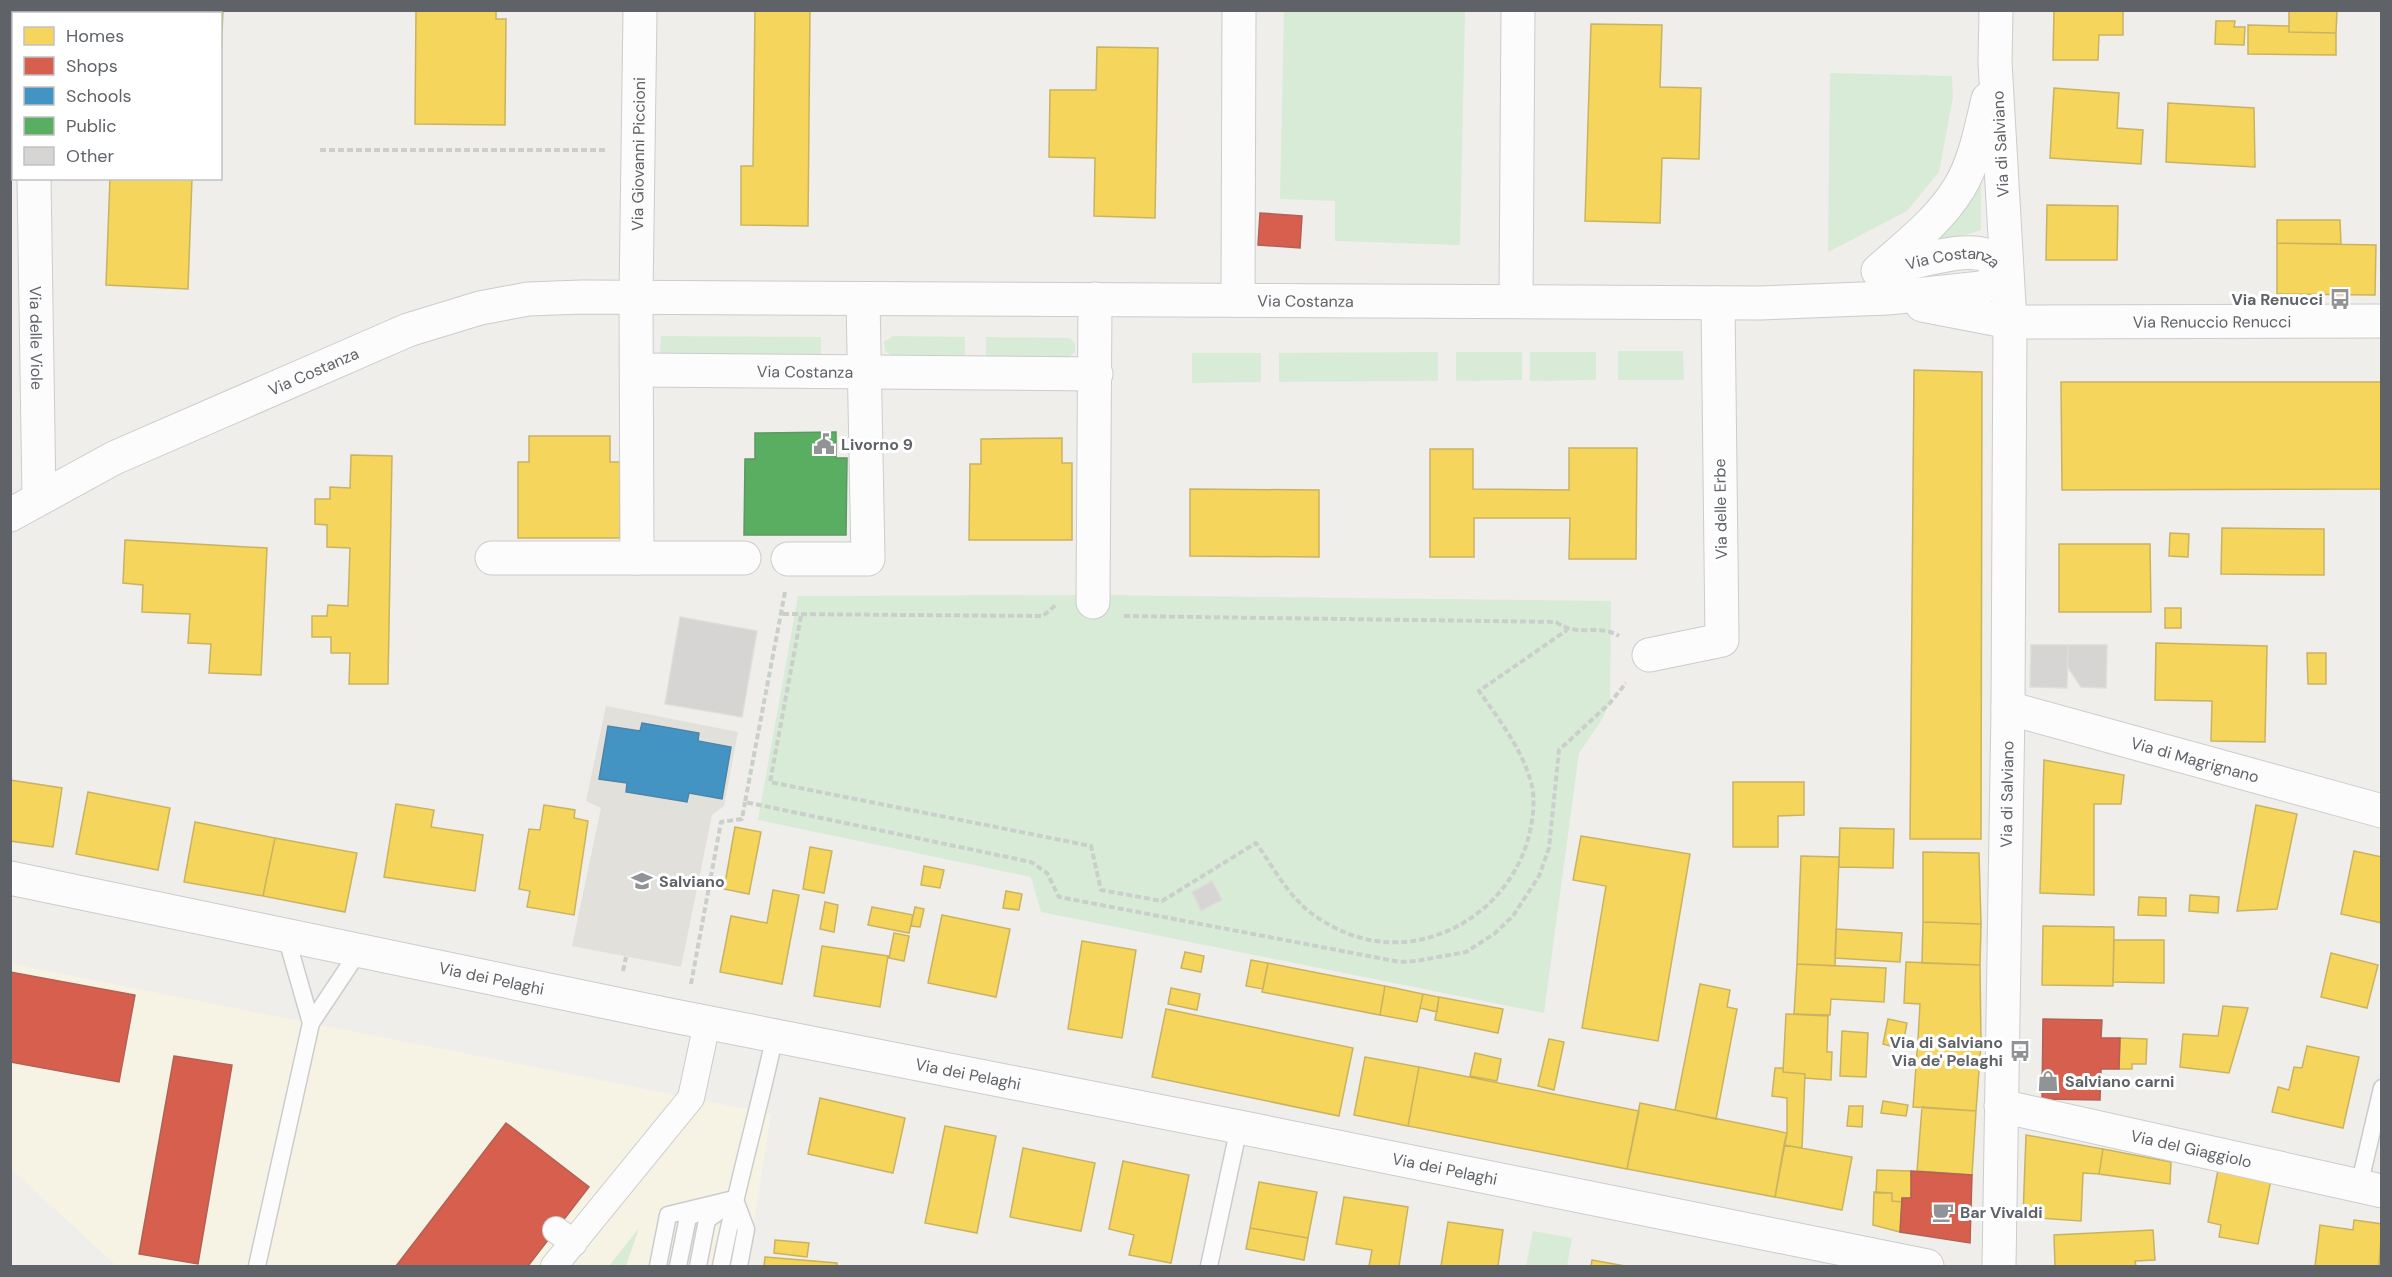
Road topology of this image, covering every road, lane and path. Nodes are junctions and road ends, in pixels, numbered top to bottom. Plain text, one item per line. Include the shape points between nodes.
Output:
1 (640, 10) edge
2 (1239, 10) edge
3 (1518, 10) edge
4 (1996, 10) edge
5 (1995, 62) junction
6 (320, 150) dead end
7 (639, 150) junction
8 (34, 180) edge
9 (2006, 277) junction
10 (1883, 285) junction
11 (636, 298) junction
12 (1095, 299) junction
13 (863, 300) junction
14 (1238, 300) junction
15 (1516, 300) junction
16 (1718, 303) junction
17 (2044, 321) junction
18 (2382, 321) edge
19 (2010, 322) junction
20 (637, 370) junction
21 (865, 372) junction
22 (1096, 374) junction
23 (39, 498) junction
24 (10, 515) edge
25 (492, 558) dead end
26 (636, 558) junction
27 (744, 558) dead end
28 (788, 559) joint
29 (1093, 602) junction
30 (783, 614) junction
31 (801, 616) junction
32 (1567, 630) junction
33 (1610, 631) dead end
34 (1649, 655) dead end
35 (1610, 703) dead end
36 (2008, 708) junction
37 (745, 802) junction
38 (2382, 811) edge
39 (10, 878) edge
40 (286, 936) junction
41 (359, 951) junction
42 (669, 1015) junction
43 (311, 1023) junction
44 (707, 1023) junction
45 (784, 1037) junction
46 (2382, 1088) edge
47 (2001, 1106) junction
48 (1239, 1127) junction
49 (2370, 1189) edge
50 (734, 1199) junction
51 (546, 1263) edge
52 (256, 1266) edge
53 (658, 1266) edge
54 (678, 1266) edge
55 (698, 1266) edge
56 (721, 1266) edge
57 (739, 1266) edge
58 (1209, 1266) edge
59 (1927, 1266) edge
60 (1999, 1266) edge

1 - 7 street, Via Giovanni Piccioni
2 - 14 street
3 - 15 street
4 - 5 street, Via di Salviano
5 - 9 street, Via di Salviano
5 - 10 street, Via Costanza via 1978,138 1959,188
6 - 7 path
7 - 11 street, Via Giovanni Piccioni
8 - 23 street, Via delle Viole
9 - 10 street, Via Costanza via 1981,288
9 - 17 street
9 - 19 street, Via di Salviano
10 - 16 street, Via Costanza via 1785,302
10 - 19 street, Via Costanza
11 - 13 street, Via Costanza
11 - 20 street
11 - 23 street, Via Costanza via 528,299 480,308 408,330 114,458
12 - 13 street, Via Costanza
12 - 14 street, Via Costanza
12 - 22 street
13 - 21 street, Via Costanza
14 - 15 street, Via Costanza
15 - 16 street, Via Costanza
16 - 34 street, Via delle Erbe via 1722,640
17 - 18 street, Via Renuccio Renucci
17 - 19 street, Via Renuccio Renucci
19 - 36 street, Via di Salviano
20 - 21 street, Via Costanza
20 - 26 street
21 - 22 street, Via Costanza
21 - 28 street, Via Costanza via 868,559
22 - 29 street
23 - 24 street, Via Costanza
25 - 26 street
26 - 27 street
28 - 30 path
29 - 31 path via 1058,603 1043,616
29 - 32 path via 1109,603 1113,611 1125,616 1556,622
30 - 31 path
30 - 37 path
31 - 32 path via 770,782 1091,846 1101,890 1162,901 1256,843 1299,903 1343,932 1385,943 1436,937 1476,916 1519,867 1533,819 1532,788 1521,753 1479,691
32 - 33 path
35 - 37 path via 1559,750 1549,848 1539,876 1513,916 1466,952 1416,961 1400,962 1059,897 1047,873 1031,862
36 - 38 street, Via di Magrignano
36 - 47 street, Via di Salviano
37 - 42 path via 742,819 722,822 691,985 676,982
39 - 40 street, Via dei Pelaghi
40 - 41 street, Via dei Pelaghi
40 - 43 lane
41 - 42 street, Via dei Pelaghi
41 - 43 lane
42 - 44 street, Via dei Pelaghi
43 - 52 lane
44 - 45 street, Via dei Pelaghi
44 - 51 street via 692,1098 565,1237
45 - 48 street, Via dei Pelaghi
45 - 50 lane
46 - 49 lane
47 - 49 street, Via del Giaggiolo
47 - 60 street, Via di Salviano
48 - 58 lane
48 - 59 street, Via dei Pelaghi
50 - 53 lane via 668,1215
50 - 54 lane via 688,1217
50 - 55 lane via 707,1220
50 - 56 lane
50 - 57 lane via 746,1229

